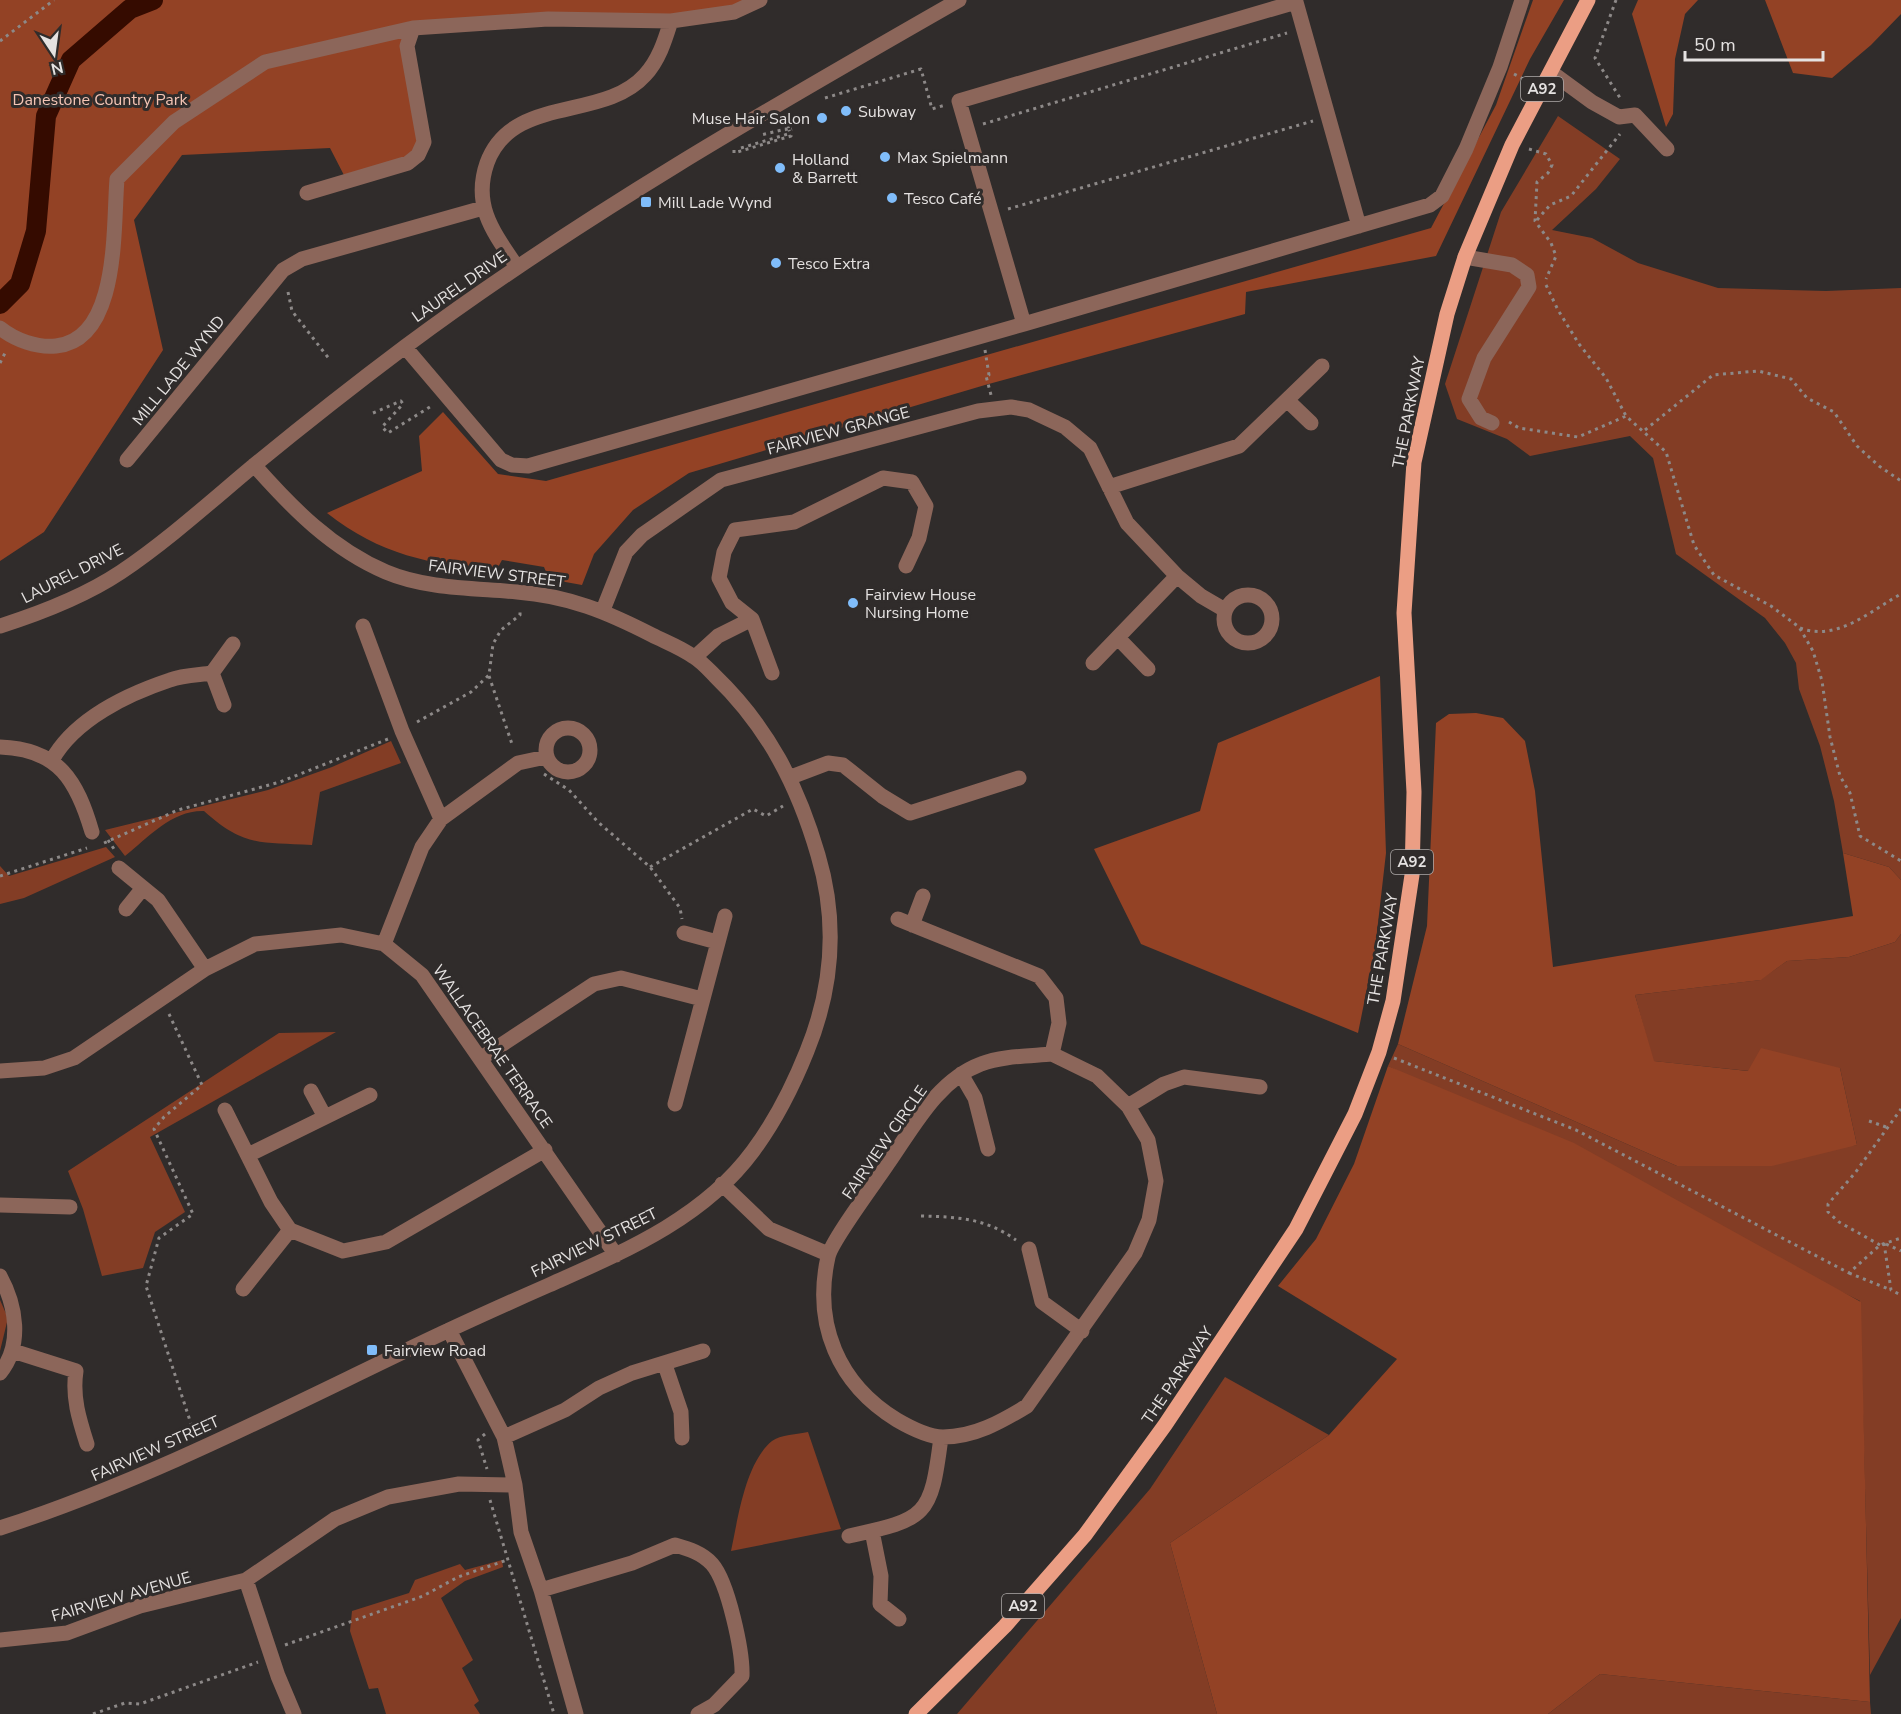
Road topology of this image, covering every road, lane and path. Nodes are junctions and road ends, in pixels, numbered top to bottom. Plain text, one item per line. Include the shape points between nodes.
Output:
1 (54, 0) edge
2 (760, 0) edge
3 (958, 0) edge
4 (1522, 0) edge
5 (1588, 0) edge
6 (1616, 0) edge
7 (671, 21) junction
8 (413, 28) junction
9 (1303, 28) junction
10 (0, 40) edge
11 (1500, 66) junction
12 (1551, 72) junction
13 (1542, 90) junction
14 (814, 101) dead end
15 (958, 101) junction
16 (796, 114) dead end
17 (1635, 115) junction
18 (1328, 116) junction
19 (1619, 117) junction
20 (967, 129) junction
21 (752, 138) dead end
22 (1512, 145) junction
23 (1667, 149) dead end
24 (307, 193) dead end
25 (483, 208) junction
26 (992, 214) junction
27 (1535, 221) junction
28 (1359, 226) junction
29 (1465, 257) junction
30 (517, 267) junction
31 (289, 287) dead end
32 (1024, 324) junction
33 (2, 330) edge
34 (981, 336) junction
35 (405, 347) junction
36 (330, 360) dead end
37 (1322, 366) dead end
38 (448, 397) junction
39 (1287, 400) junction
40 (994, 408) junction
41 (373, 413) dead end
42 (1626, 416) junction
43 (1311, 423) dead end
44 (1492, 423) joint
45 (1645, 430) junction
46 (127, 460) dead end
47 (254, 465) junction
48 (1901, 481) edge
49 (1109, 487) junction
50 (906, 566) dead end
51 (1177, 576) junction
52 (523, 592) junction
53 (1901, 594) edge
54 (603, 610) junction
55 (1225, 610) dead end
56 (752, 619) junction
57 (0, 626) edge
58 (363, 626) dead end
59 (1799, 627) junction
60 (1119, 639) junction
61 (233, 644) dead end
62 (695, 657) junction
63 (1093, 663) dead end
64 (1148, 669) dead end
65 (212, 673) junction
66 (772, 673) dead end
67 (489, 675) junction
68 (224, 705) dead end
69 (402, 731) junction
70 (0, 747) edge
71 (546, 757) dead end
72 (52, 759) junction
73 (518, 764) junction
74 (791, 777) junction
75 (1019, 778) dead end
76 (800, 796) junction
77 (441, 819) junction
78 (92, 832) joint
79 (108, 841) junction
80 (1901, 861) edge
81 (650, 867) junction
82 (119, 868) joint
83 (0, 876) edge
84 (143, 888) junction
85 (923, 896) dead end
86 (126, 909) dead end
87 (725, 916) dead end
88 (684, 933) joint
89 (717, 942) junction
90 (384, 944) junction
91 (205, 969) junction
92 (702, 999) junction
93 (162, 1000) junction
94 (1378, 1052) junction
95 (1052, 1053) junction
96 (480, 1059) junction
97 (0, 1071) edge
98 (961, 1074) junction
99 (1260, 1087) dead end
100 (311, 1091) dead end
101 (370, 1095) dead end
102 (675, 1104) dead end
103 (1128, 1106) junction
104 (1901, 1109) edge
105 (225, 1110) dead end
106 (325, 1117) junction
107 (1869, 1121) dead end
108 (1886, 1127) junction
109 (988, 1149) dead end
110 (545, 1150) junction
111 (248, 1155) junction
112 (722, 1184) junction
113 (0, 1205) edge
114 (70, 1207) dead end
115 (921, 1216) dead end
116 (290, 1230) junction
117 (1901, 1238) edge
118 (1884, 1243) junction
119 (1880, 1245) junction
120 (1029, 1249) joint
121 (1901, 1251) edge
122 (828, 1254) junction
123 (616, 1255) junction
124 (1849, 1273) junction
125 (0, 1276) edge
126 (243, 1289) dead end
127 (1891, 1290) junction
128 (1901, 1295) edge
129 (449, 1330) junction
130 (1082, 1331) junction
131 (703, 1351) dead end
132 (12, 1352) junction
133 (665, 1365) junction
134 (0, 1373) edge
135 (500, 1430) junction
136 (941, 1437) junction
137 (682, 1438) dead end
138 (87, 1444) dead end
139 (199, 1449) junction
140 (489, 1484) junction
141 (515, 1485) junction
142 (0, 1528) edge
143 (872, 1531) junction
144 (849, 1536) dead end
145 (507, 1560) junction
146 (246, 1580) junction
147 (541, 1590) junction
148 (899, 1619) dead end
149 (0, 1640) edge
150 (270, 1654) junction
151 (93, 1714) edge
152 (294, 1714) edge
153 (554, 1714) edge
154 (576, 1714) edge
155 (698, 1714) edge
156 (916, 1714) edge

1 - 10 path
2 - 7 street via 734,12
3 - 30 street, LAUREL DRIVE via 740,124
4 - 11 street
5 - 12 main road, THE PARKWAY / A92
6 - 19 path via 1594,58 1623,98
7 - 8 street via 548,19
7 - 25 street via 660,52 645,76 619,93 539,116 510,129 491,153 481,181
8 - 24 street via 406,46 424,142 418,155 408,163
8 - 33 street via 265,62 174,122 117,179 110,273 99,313 86,334 66,345 47,346 26,342
9 - 15 street via 1296,2
9 - 18 street
9 - 20 path
11 - 13 path
11 - 28 street via 1442,196 1430,205
12 - 13 main road, THE PARKWAY / A92
12 - 19 street
13 - 22 main road, THE PARKWAY / A92
14 - 15 path via 921,69 932,109
15 - 20 street
16 - 21 path via 786,117 791,136 734,153 733,150 788,134 786,129
17 - 19 street
17 - 23 street
17 - 27 path via 1571,195 1550,205
18 - 26 path
18 - 28 street
20 - 26 street
22 - 27 path via 1546,154 1552,165 1537,182
22 - 29 main road, THE PARKWAY / A92
25 - 30 street via 492,230
25 - 46 street, MILL LADE WYND via 302,259 283,270
26 - 32 street
27 - 42 path via 1556,256 1545,281 1558,310 1606,378
28 - 32 street
29 - 44 street via 1512,265 1527,275 1528,288 1484,357 1468,399 1481,418
29 - 94 main road, THE PARKWAY / A92 via 1447,314 1414,462 1404,613 1414,792 1412,875 1393,1001
30 - 35 street, LAUREL DRIVE
31 - 36 path via 292,311
32 - 34 street
34 - 38 street via 528,466 501,460
34 - 40 path
35 - 38 street
35 - 47 street, LAUREL DRIVE
37 - 39 street
38 - 41 path via 388,433 382,427 403,404 401,401
39 - 43 street
39 - 49 street via 1239,446
40 - 49 street, FAIRVIEW GRANGE via 1029,410 1065,427 1090,448
40 - 54 street, FAIRVIEW GRANGE via 721,480 642,535 626,552
42 - 44 path via 1578,437 1519,428 1508,421
42 - 45 path
45 - 48 path via 1713,375 1758,371 1791,380 1807,398 1834,412 1857,446
45 - 59 path via 1666,452 1694,545 1714,575 1771,606
47 - 52 street, FAIRVIEW STREET via 298,515 352,555 390,574 424,583
47 - 57 street, LAUREL DRIVE via 119,573 38,614
49 - 51 street, FAIRVIEW GRANGE via 1126,523
50 - 56 street via 919,538 926,506 912,482 883,478 794,522 735,530 724,552 719,578 732,603
51 - 55 street, FAIRVIEW GRANGE
51 - 60 street
52 - 54 street, FAIRVIEW STREET
52 - 67 path via 520,615 501,630 493,645
53 - 59 path via 1831,632 1815,633
54 - 62 street, FAIRVIEW STREET
56 - 62 street via 718,636
56 - 66 street
58 - 69 street
59 - 80 path via 1822,681 1832,747 1850,794 1860,836
60 - 63 street
60 - 64 street
61 - 65 street
62 - 74 street, FAIRVIEW STREET via 749,711
65 - 68 street
65 - 72 street via 172,679 112,705 94,716
67 - 69 path via 471,692
67 - 73 path
69 - 77 street
69 - 79 path via 302,774 178,810
70 - 72 street
71 - 73 street
72 - 78 street via 82,798
73 - 77 street
73 - 81 path via 569,790 597,822
74 - 75 street via 828,763 843,765 910,813
74 - 76 street, FAIRVIEW STREET
76 - 81 path via 766,816 753,809
76 - 112 street, FAIRVIEW STREET via 824,874 830,913 826,995 790,1094 752,1153
77 - 90 street via 422,847
78 - 79 path via 103,833
79 - 82 path via 119,857
79 - 83 path
81 - 88 path via 680,908
82 - 84 street
84 - 86 street
84 - 91 street via 158,900
85 - 95 street via 905,922 1039,976 1056,998 1059,1023
87 - 89 street
88 - 89 street
89 - 92 street
90 - 91 street, WALLACEBRAE TERRACE via 341,935 255,944
90 - 96 street, WALLACEBRAE TERRACE via 422,975
91 - 93 street, WALLACEBRAE TERRACE
92 - 96 street via 621,978 594,984
92 - 102 street
93 - 97 street, WALLACEBRAE TERRACE via 74,1058 44,1068
93 - 139 path via 202,1086 154,1130 193,1214 159,1238 146,1286
94 - 124 path via 1576,1130
94 - 156 main road, THE PARKWAY / A92 via 1355,1114 1296,1229 1166,1425 1085,1535 1005,1626
95 - 98 street, FAIRVIEW CIRCLE via 982,1063
95 - 103 street, FAIRVIEW CIRCLE via 1097,1076
96 - 110 street, WALLACEBRAE TERRACE
98 - 109 street via 975,1098
98 - 122 street, FAIRVIEW CIRCLE via 934,1098
99 - 103 street via 1184,1077
100 - 106 street
101 - 106 street
103 - 130 street, FAIRVIEW CIRCLE via 1148,1140 1156,1181 1149,1220 1135,1253
104 - 108 path
105 - 111 street
106 - 111 street
107 - 108 path
108 - 119 path via 1828,1204 1828,1212 1839,1222
110 - 116 street via 386,1242 343,1251
110 - 123 street, WALLACEBRAE TERRACE
111 - 116 street
112 - 122 street via 769,1229
112 - 123 street, FAIRVIEW STREET via 679,1221
113 - 114 street
115 - 120 path via 963,1217 1001,1230
116 - 126 street
117 - 118 path
118 - 119 path
118 - 121 path
118 - 127 path
119 - 124 path
120 - 130 street via 1042,1302
122 - 136 street, FAIRVIEW CIRCLE via 824,1306 828,1334 846,1374 876,1407 907,1426
123 - 129 street, FAIRVIEW STREET
124 - 127 path
125 - 132 street via 14,1309
127 - 128 path
129 - 135 street
129 - 139 street, FAIRVIEW STREET
130 - 136 street, FAIRVIEW CIRCLE via 1027,1406 1001,1422 967,1435
131 - 133 street
132 - 134 street
132 - 138 street via 76,1371 75,1405
133 - 135 street via 632,1373 565,1410
133 - 137 street via 681,1412
135 - 140 path via 478,1440
135 - 141 street
136 - 143 street via 933,1492 925,1507 897,1524
139 - 142 street, FAIRVIEW STREET via 62,1507
140 - 141 street, FAIRVIEW AVENUE
140 - 145 path
140 - 146 street, FAIRVIEW AVENUE via 459,1484 388,1497 335,1519
141 - 147 street via 521,1532
143 - 144 street
143 - 148 street via 881,1576 880,1604
145 - 150 path
145 - 153 path
146 - 149 street, FAIRVIEW AVENUE via 149,1603 67,1634
146 - 150 street
147 - 154 street
147 - 155 street via 632,1563 675,1545 700,1553 722,1581 743,1655 742,1676 714,1705
150 - 151 path via 140,1704 125,1703
150 - 152 street

